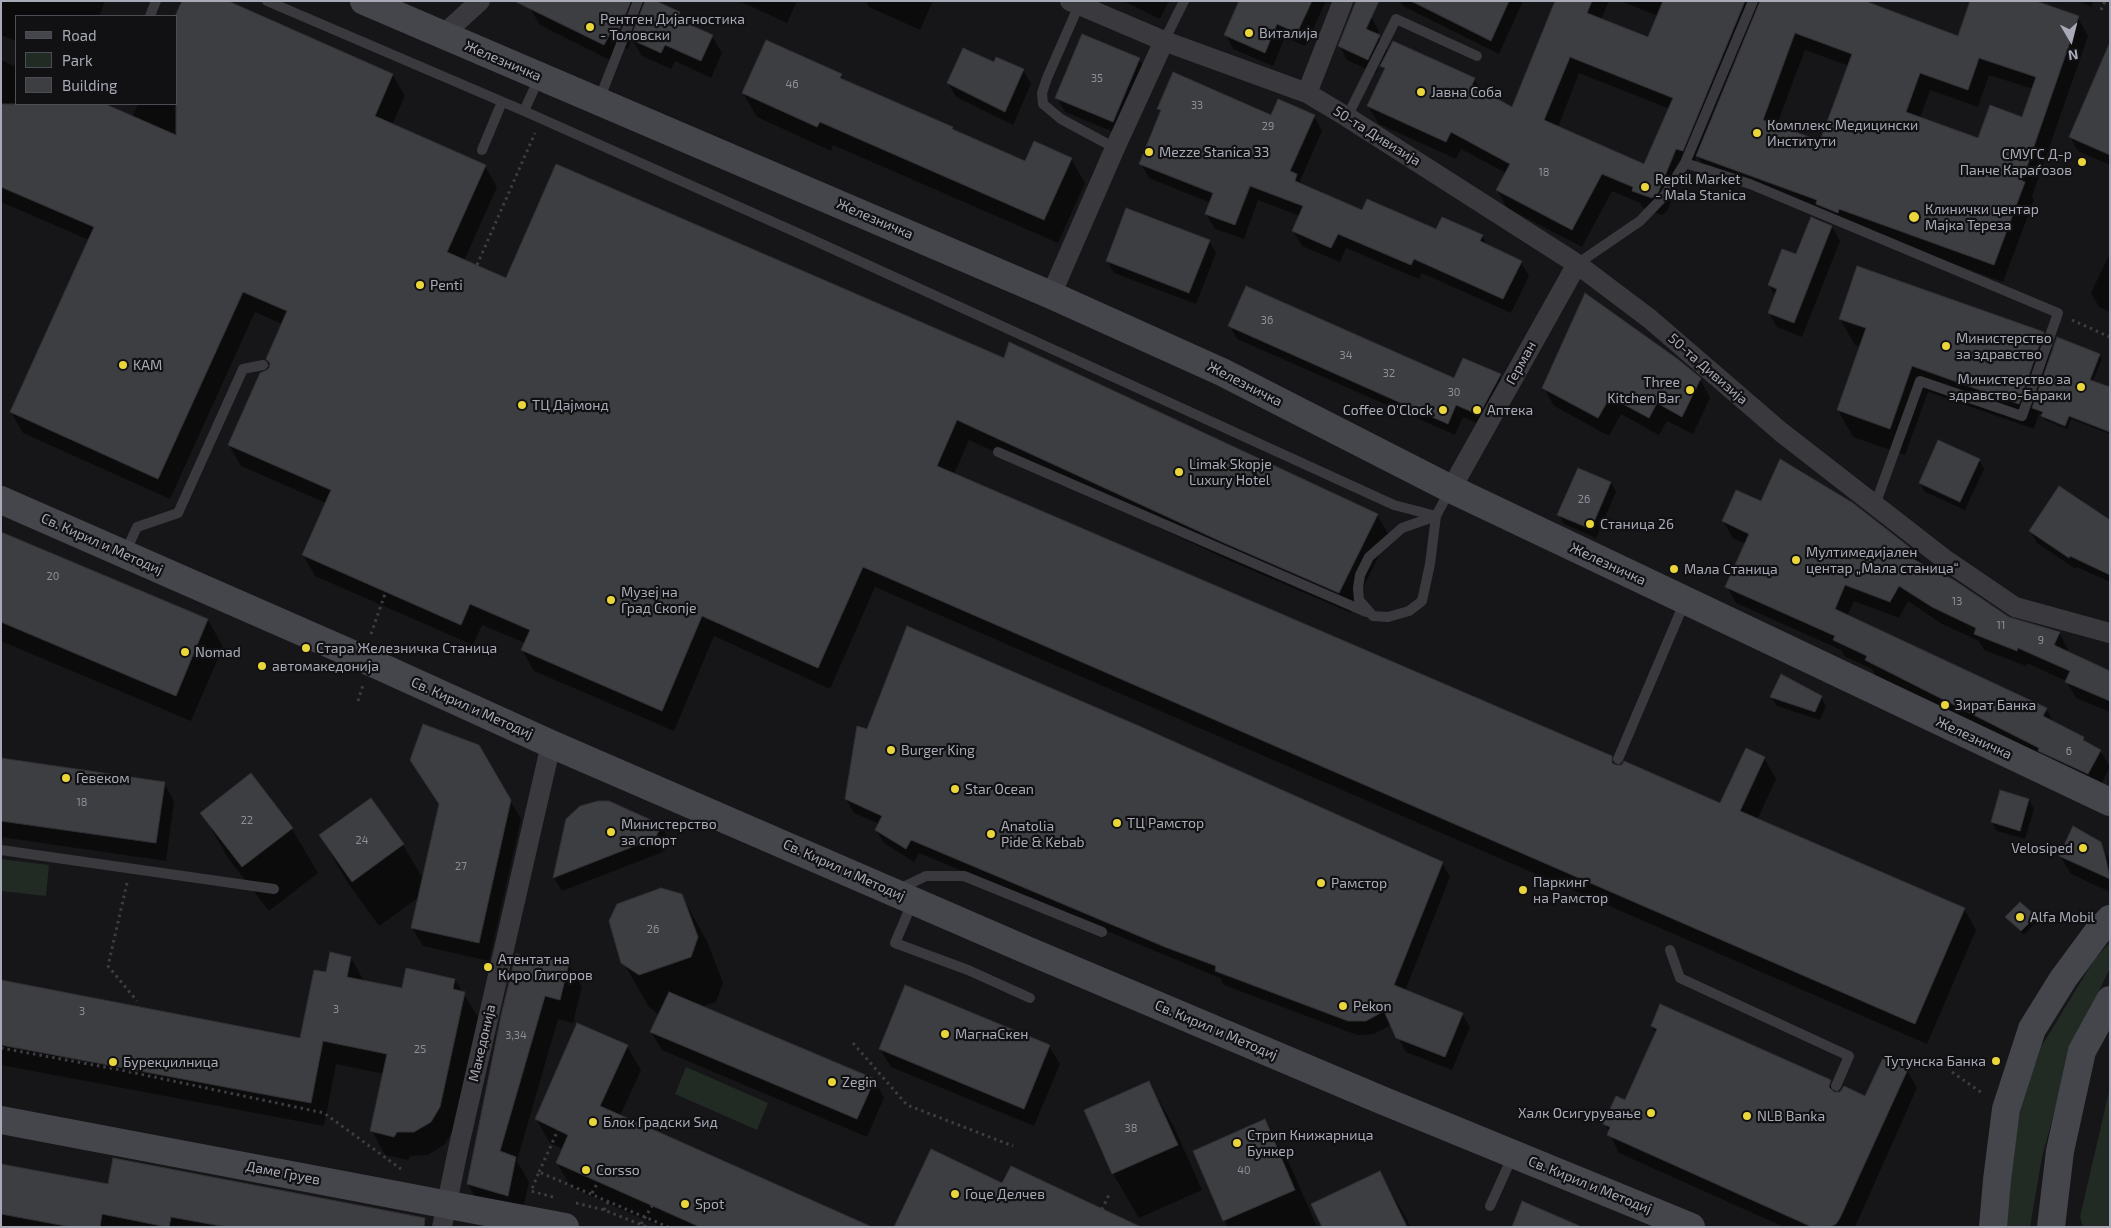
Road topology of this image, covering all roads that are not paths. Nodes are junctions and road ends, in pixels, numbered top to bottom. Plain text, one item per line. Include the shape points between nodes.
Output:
1 (156, 1) edge
2 (267, 1) edge
3 (364, 1) edge
4 (480, 1) edge
5 (638, 1) edge
6 (1184, 1) edge
7 (1343, 1) edge
8 (1753, 1) edge
9 (1074, 3) edge
10 (150, 15) edge
11 (444, 35) junction
12 (1164, 41) junction
13 (1477, 56) dead end
14 (539, 77) junction
15 (1307, 93) junction
16 (598, 101) junction
17 (502, 102) junction
18 (524, 111) junction
19 (1347, 117) junction
20 (1115, 148) junction
21 (482, 150) dead end
22 (1686, 163) junction
23 (1577, 264) junction
24 (1051, 295) junction
25 (263, 365) dead end
26 (998, 452) dead end
27 (1451, 489) junction
28 (1, 500) edge
29 (1875, 505) junction
30 (1436, 516) junction
31 (125, 554) junction
32 (1686, 601) junction
33 (1370, 613) junction
34 (2110, 633) edge
35 (551, 744) junction
36 (1618, 759) dead end
37 (2110, 802) edge
38 (1, 850) edge
39 (274, 889) dead end
40 (904, 896) junction
41 (2110, 920) edge
42 (1102, 932) dead end
43 (1670, 950) dead end
44 (1030, 998) dead end
45 (2110, 1000) edge
46 (1836, 1086) dead end
47 (1, 1120) edge
48 (1514, 1153) junction
49 (1490, 1206) dead end
50 (566, 1214) edge
51 (445, 1215) edge
52 (2054, 1223) edge
53 (1692, 1227) edge
54 (1993, 1227) edge

1 - 10 lane
2 - 17 lane
3 - 11 street, Железничка
4 - 11 street
5 - 16 lane
6 - 12 lane
7 - 15 street
8 - 22 lane
9 - 12 street, 50-та Дивизија
9 - 20 lane via 1042,94 1043,104 1061,120
11 - 14 street, Железничка
12 - 15 street, 50-та Дивизија
12 - 20 street
13 - 19 lane via 1396,18
14 - 16 street, Железничка
14 - 18 lane
15 - 19 street, 50-та Дивизија
16 - 24 street, Железничка
17 - 18 lane
17 - 21 lane
18 - 30 lane via 1394,505
19 - 23 street, 50-та Дивизија
20 - 24 street
22 - 23 lane via 1654,208 1640,221
22 - 29 lane via 1750,184 2058,313 2022,416 1920,381
23 - 27 street, Герман
23 - 29 street, 50-та Дивизија via 1650,319 1781,432
24 - 27 street, Железничка via 1222,372
25 - 31 lane via 243,369 178,513 137,526
26 - 33 lane
27 - 30 lane
27 - 32 street, Железничка
28 - 31 street, Св. Кирил и Методиј
29 - 34 street, 50-та Дивизија via 2015,608
30 - 33 lane via 1402,528 1369,557 1358,588 1359,600
30 - 33 lane via 1422,601 1409,612 1388,617
31 - 35 street, Св. Кирил и Методиј
32 - 36 lane
32 - 37 street, Железничка
35 - 40 street, Св. Кирил и Методиј
35 - 51 street, Македонија
38 - 39 lane
40 - 42 lane via 926,876 964,876
40 - 44 lane via 895,944 968,970
40 - 48 street, Св. Кирил и Методиј via 1360,1092
41 - 54 street via 2063,980 2032,1029 2006,1109
43 - 46 lane via 1680,978 1850,1056
45 - 52 street via 2082,1052 2060,1151
47 - 51 street, Даме Груев
48 - 49 lane
48 - 53 street, Св. Кирил и Методиј
50 - 51 street, Даме Груев

